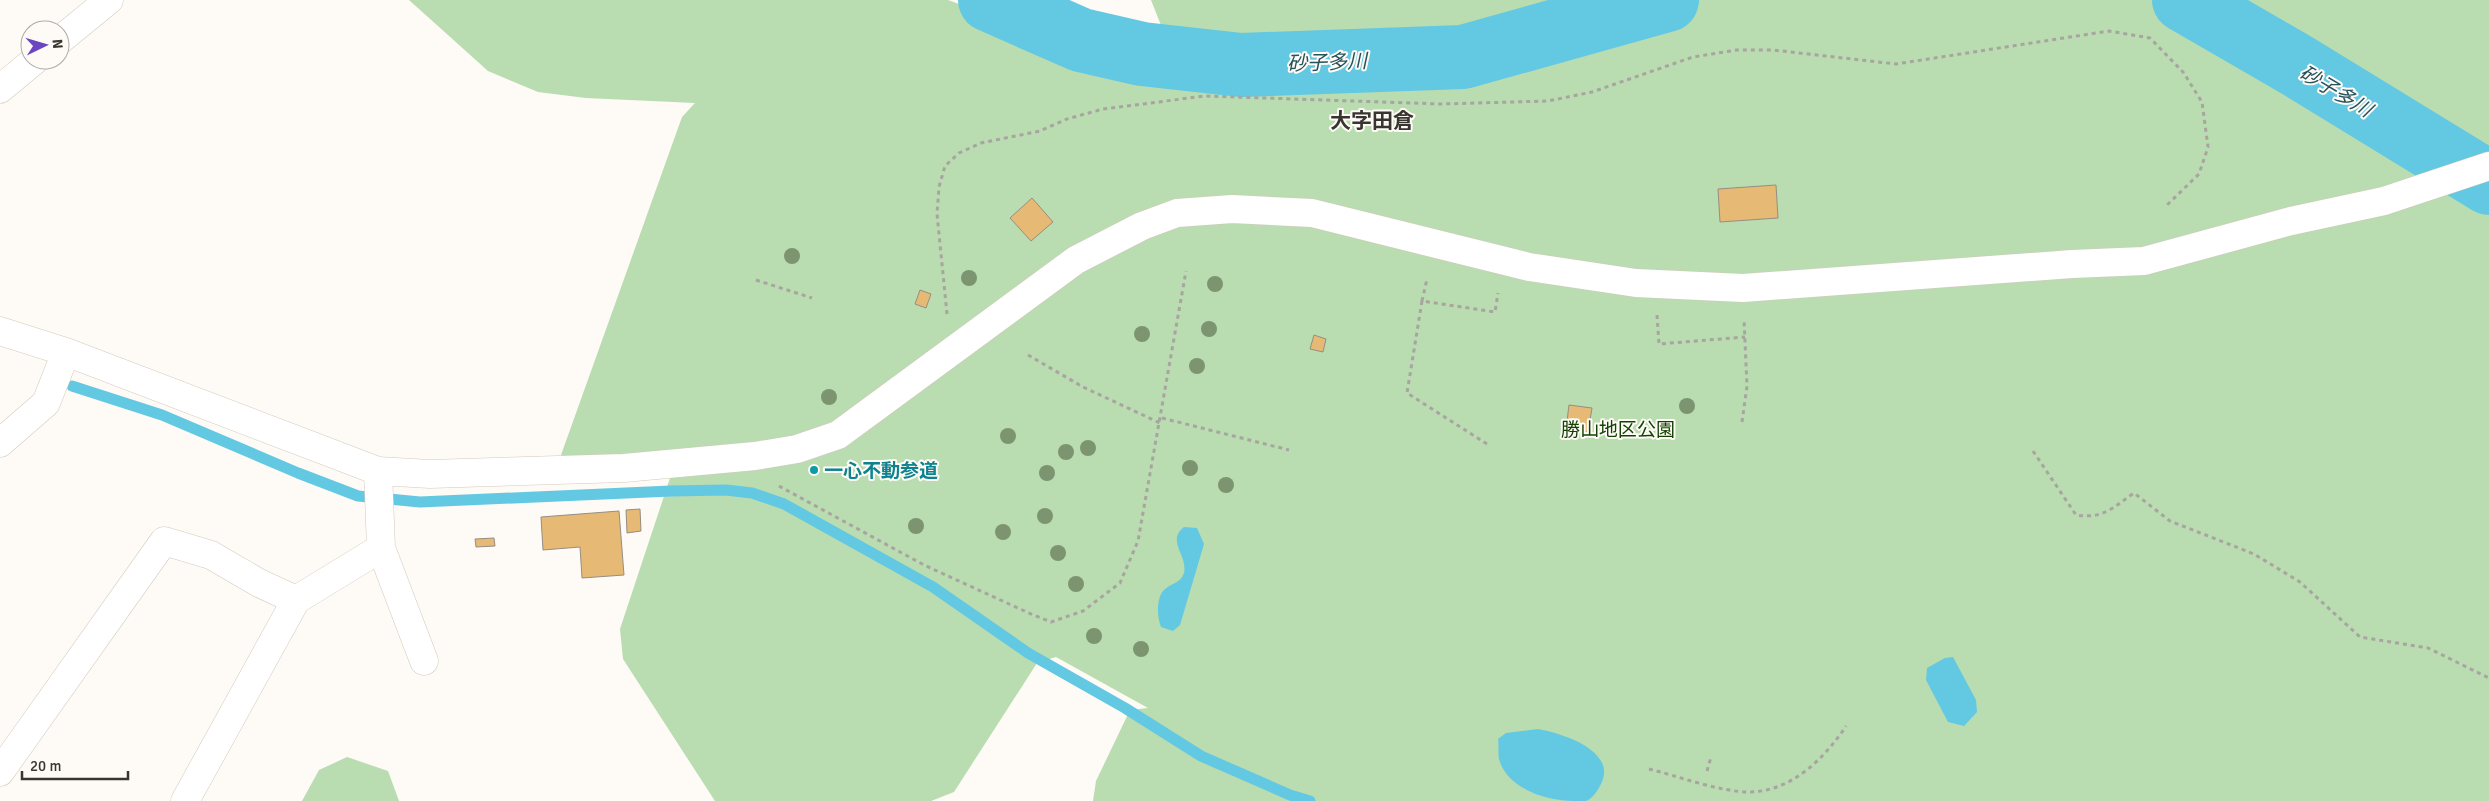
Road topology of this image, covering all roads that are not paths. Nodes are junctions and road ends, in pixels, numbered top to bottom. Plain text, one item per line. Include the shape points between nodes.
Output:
1 (109, 0) edge
2 (70, 32) edge
3 (23, 70) edge
4 (0, 89) edge
5 (2489, 166) edge
6 (0, 331) edge
7 (66, 352) junction
8 (0, 443) edge
9 (378, 471) junction
10 (381, 548) junction
11 (296, 600) junction
12 (424, 661) dead end
13 (0, 772) edge
14 (185, 801) edge

1 - 2 street
3 - 4 street
5 - 9 street via 2384,201 2291,221 2144,261 1743,288 1636,283 1529,267 1312,213 1232,209 1177,213 1142,226 1076,260 838,436 797,450 624,468 430,474
6 - 7 street
7 - 8 street via 46,403
7 - 9 street
9 - 10 street
10 - 11 street
10 - 12 street
11 - 13 street via 211,555 164,541
11 - 14 street

